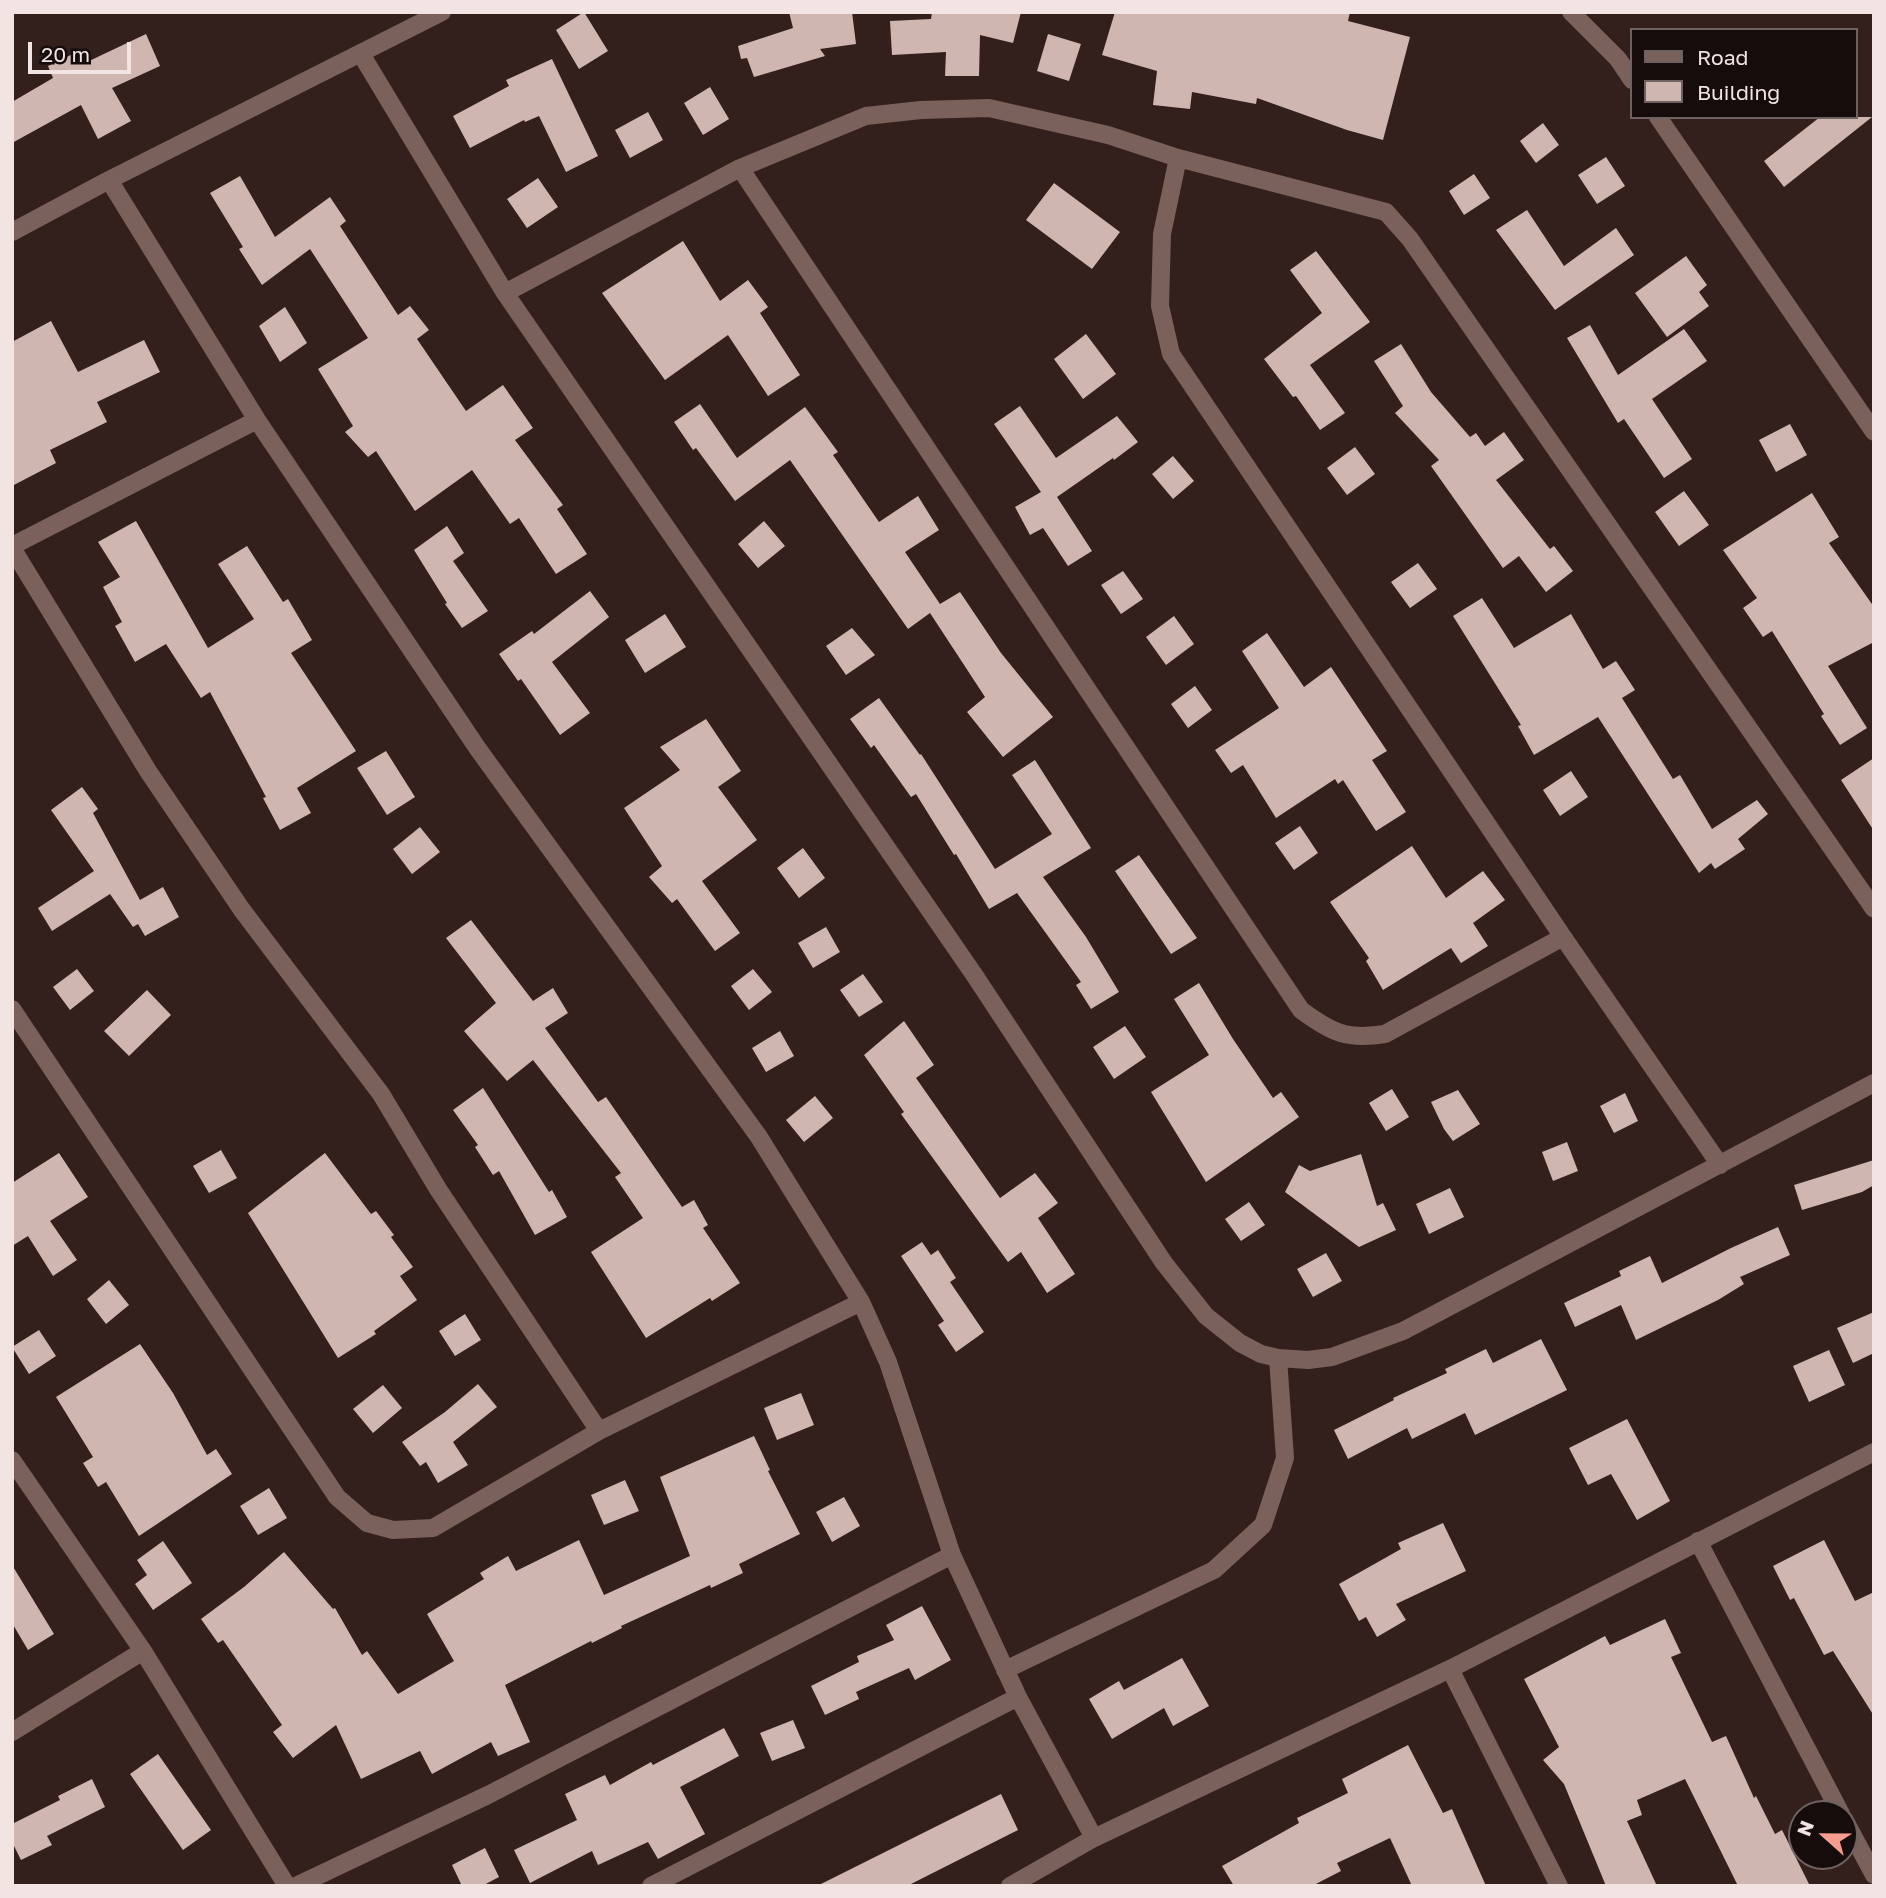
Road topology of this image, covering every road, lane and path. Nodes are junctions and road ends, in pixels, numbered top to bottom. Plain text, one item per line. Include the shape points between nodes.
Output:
1 (442, 12) edge
2 (1571, 12) edge
3 (361, 54) junction
4 (1630, 77) edge
5 (1659, 119) edge
6 (1178, 158) junction
7 (740, 168) junction
8 (109, 180) junction
9 (12, 232) edge
10 (505, 293) junction
11 (257, 420) junction
12 (1874, 432) edge
13 (12, 547) edge
14 (1874, 909) edge
15 (1563, 937) junction
16 (12, 1009) edge
17 (1874, 1083) edge
18 (1720, 1165) junction
19 (861, 1302) junction
20 (1278, 1358) junction
21 (599, 1431) junction
22 (1874, 1452) edge
23 (12, 1460) edge
24 (1698, 1541) junction
25 (952, 1555) junction
26 (143, 1651) junction
27 (1450, 1669) junction
28 (1005, 1670) junction
29 (1018, 1698) junction
30 (12, 1732) edge
31 (1835, 1800) edge
32 (1094, 1838) junction
33 (1858, 1845) edge
34 (1874, 1875) edge
35 (287, 1886) edge
36 (296, 1886) edge
37 (651, 1886) edge
38 (1010, 1886) edge
39 (1559, 1886) edge

1 - 3 street
2 - 4 street
3 - 8 street
3 - 10 street
5 - 12 street
6 - 7 street via 1108,135 989,108 935,109 866,116
6 - 14 street via 1386,212 1418,250
6 - 15 street via 1162,234 1160,306 1171,354
7 - 10 street
7 - 15 street via 1301,1010 1327,1029 1361,1038 1385,1034
8 - 9 street
8 - 11 street
10 - 20 street via 975,976 1164,1263 1206,1316 1240,1343
11 - 13 street
11 - 19 street via 478,749 759,1137
13 - 21 street via 148,771 242,910 381,1094 438,1189
15 - 18 street
16 - 21 street via 337,1497 368,1523 393,1530 433,1528
17 - 18 street
18 - 20 street via 1403,1331 1332,1357
19 - 21 street
19 - 25 street via 892,1373
20 - 28 street via 1285,1458 1263,1525 1214,1570
22 - 24 street
23 - 26 street
24 - 27 street
24 - 31 street
25 - 28 street
25 - 36 street via 488,1795
26 - 30 street
26 - 35 street
27 - 32 street
27 - 39 street
28 - 29 street
29 - 32 street
29 - 37 street
32 - 38 street
33 - 34 street

